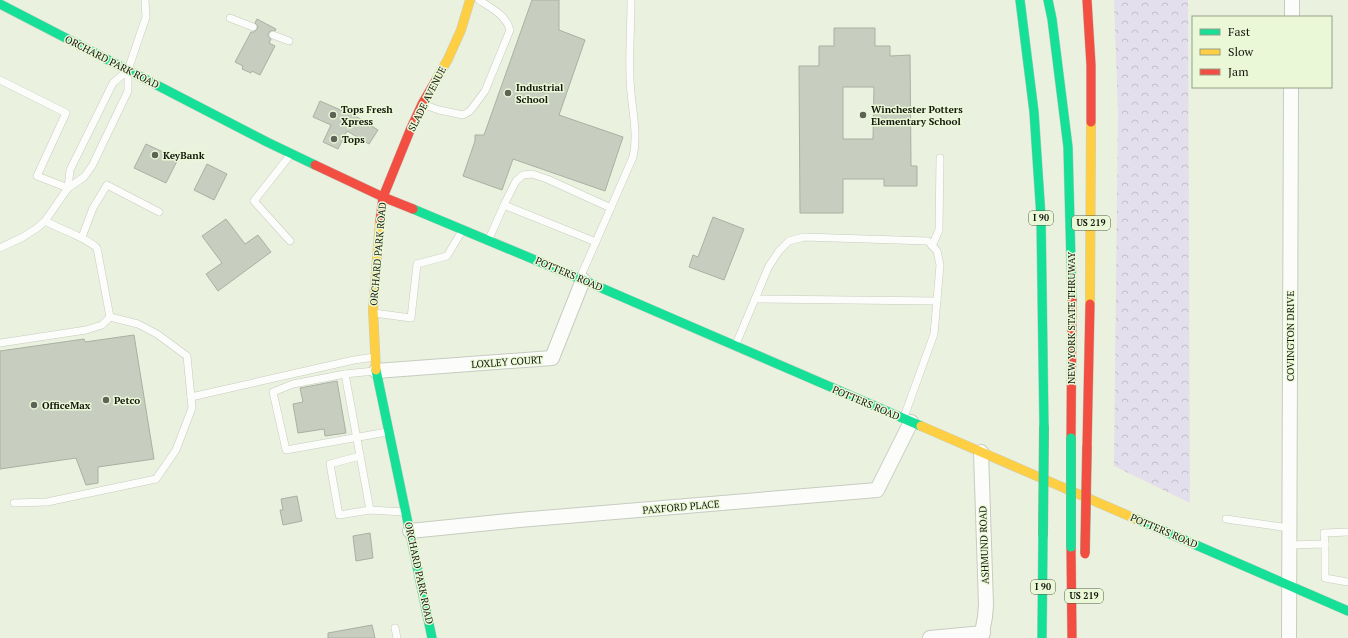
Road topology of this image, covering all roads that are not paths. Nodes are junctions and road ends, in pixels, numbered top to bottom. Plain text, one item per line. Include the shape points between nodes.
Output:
1 (145, 0) edge
2 (470, 0) edge
3 (479, 0) edge
4 (631, 0) edge
5 (1019, 0) edge
6 (1048, 0) edge
7 (1087, 0) edge
8 (1292, 0) edge
9 (0, 4) edge
10 (1292, 16) edge
11 (230, 18) dead end
12 (253, 27) dead end
13 (273, 35) dead end
14 (289, 41) dead end
15 (128, 70) junction
16 (0, 80) edge
17 (1291, 88) edge
18 (422, 104) junction
19 (291, 154) junction
20 (940, 158) dead end
21 (68, 188) junction
22 (383, 197) junction
23 (504, 205) junction
24 (611, 208) junction
25 (159, 212) dead end
26 (45, 221) junction
27 (463, 230) junction
28 (82, 237) junction
29 (488, 240) junction
30 (290, 241) dead end
31 (596, 242) junction
32 (932, 246) junction
33 (0, 248) edge
34 (582, 279) junction
35 (755, 299) junction
36 (937, 301) junction
37 (374, 313) junction
38 (110, 318) junction
39 (0, 343) edge
40 (736, 346) junction
41 (376, 364) junction
42 (345, 374) junction
43 (191, 396) junction
44 (907, 420) junction
45 (389, 432) junction
46 (356, 438) junction
47 (981, 452) junction
48 (360, 456) junction
49 (14, 502) dead end
50 (370, 510) junction
51 (406, 512) junction
52 (1226, 518) dead end
53 (1289, 528) junction
54 (410, 531) junction
55 (1348, 532) edge
56 (1324, 544) junction
57 (1289, 545) junction
58 (1085, 558) dead end
59 (1348, 582) edge
60 (1289, 586) junction
61 (1348, 611) edge
62 (395, 628) dead end
63 (982, 635) edge
64 (397, 638) edge
65 (432, 638) edge
66 (930, 638) edge
67 (1042, 638) edge
68 (1072, 638) edge
69 (1288, 638) edge

1 - 15 lane via 146,17
2 - 18 main road, SLADE AVENUE via 458,38
3 - 18 lane via 499,14 510,30 485,91 470,111 463,115
4 - 24 lane via 630,78 635,149
5 - 67 main road, I 90, bridge via 1034,112 1041,217 1044,426
6 - 68 main road, NEW YORK STATE THRUWAY, bridge via 1068,147 1072,278
7 - 58 main road, US 219, bridge via 1092,134
8 - 10 street
9 - 15 main road, ORCHARD PARK ROAD
11 - 12 lane
13 - 14 lane
15 - 19 main road, ORCHARD PARK ROAD
15 - 21 lane via 113,83 70,170
15 - 21 lane via 128,91 92,166 84,177
16 - 21 lane via 66,113 37,176
17 - 53 street, COVINGTON DRIVE
18 - 22 main road, SLADE AVENUE
19 - 22 main road, ORCHARD PARK ROAD
19 - 30 lane via 254,201
20 - 32 lane via 939,230
21 - 26 lane
22 - 27 main road, POTTERS ROAD
22 - 37 main road, ORCHARD PARK ROAD
23 - 24 lane via 516,181 522,175 532,174
23 - 29 lane
23 - 31 lane
24 - 31 lane
25 - 28 lane via 107,185 93,208
26 - 28 lane
26 - 33 lane via 23,237
27 - 29 main road, POTTERS ROAD
27 - 37 lane via 447,256 417,264 411,318
28 - 38 lane via 97,248
29 - 34 main road, POTTERS ROAD
31 - 34 lane
32 - 35 lane via 928,241 804,237 789,242 779,251 769,266
32 - 36 lane via 937,251 940,265
34 - 40 main road, POTTERS ROAD
34 - 41 street, LOXLEY COURT via 552,358
35 - 36 lane
35 - 40 lane
36 - 44 lane via 934,334
37 - 41 main road, ORCHARD PARK ROAD
38 - 39 lane via 102,325 86,330
38 - 43 lane via 138,324 188,356
40 - 44 main road, POTTERS ROAD
41 - 42 lane
41 - 43 lane via 354,360
41 - 45 main road, ORCHARD PARK ROAD
42 - 46 lane
42 - 46 lane via 292,384 273,392 286,450
43 - 49 lane via 192,408 176,450 156,479 47,502
44 - 47 main road, POTTERS ROAD
44 - 54 street, PAXFORD PLACE via 877,490
45 - 46 lane
45 - 51 main road, ORCHARD PARK ROAD
46 - 48 lane
47 - 60 main road, POTTERS ROAD
47 - 63 street, ASHMUND ROAD via 986,605
48 - 50 lane
48 - 50 lane via 330,464 339,515
50 - 51 lane
51 - 54 main road, ORCHARD PARK ROAD
52 - 53 lane
53 - 57 street, COVINGTON DRIVE
54 - 65 main road, ORCHARD PARK ROAD
55 - 56 lane via 1324,533
56 - 57 lane
56 - 59 lane via 1325,578
57 - 60 street, COVINGTON DRIVE
60 - 61 main road, POTTERS ROAD
60 - 69 street, COVINGTON DRIVE
62 - 64 lane
63 - 66 street

